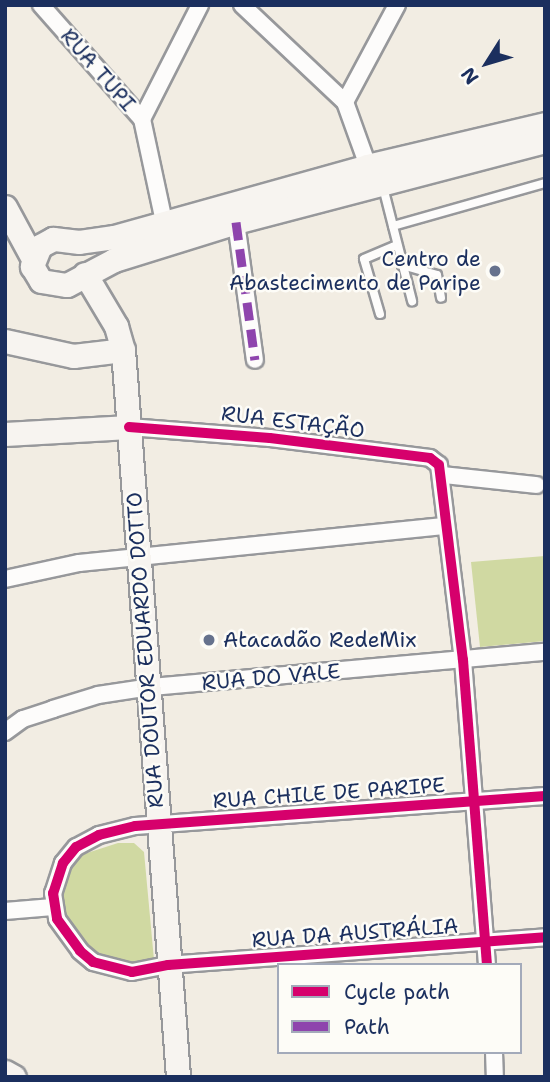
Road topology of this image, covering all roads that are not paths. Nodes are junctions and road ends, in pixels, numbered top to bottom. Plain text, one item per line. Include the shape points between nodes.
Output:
1 (41, 5) edge
2 (200, 5) edge
3 (397, 5) edge
4 (246, 7) edge
5 (345, 102) junction
6 (142, 119) junction
7 (545, 124) edge
8 (545, 141) edge
9 (375, 175) junction
10 (545, 183) edge
11 (5, 206) edge
12 (164, 222) junction
13 (236, 222) junction
14 (393, 226) junction
15 (49, 240) junction
16 (397, 245) junction
17 (32, 257) junction
18 (402, 265) junction
19 (85, 274) junction
20 (441, 298) dead end
21 (412, 301) dead end
22 (380, 314) dead end
23 (5, 341) edge
24 (123, 350) junction
25 (255, 360) dead end
26 (129, 427) junction
27 (5, 434) edge
28 (443, 475) junction
29 (536, 485) dead end
30 (446, 526) junction
31 (138, 557) junction
32 (5, 579) edge
33 (545, 652) edge
34 (463, 660) junction
35 (151, 687) junction
36 (5, 732) edge
37 (545, 796) edge
38 (477, 801) junction
39 (158, 823) junction
40 (53, 907) junction
41 (5, 911) edge
42 (545, 937) edge
43 (486, 943) junction
44 (487, 963) edge
45 (168, 965) junction
46 (494, 1054) edge
47 (5, 1072) edge
48 (14, 1077) edge
49 (178, 1077) edge
50 (495, 1077) edge

1 - 6 street, RUA TUPI
2 - 6 street
3 - 5 street
4 - 5 street
5 - 9 street
6 - 12 street, RUA TUPI
7 - 9 main road
8 - 9 main road
9 - 12 main road
9 - 13 main road
9 - 14 lane
10 - 14 lane
11 - 15 main road
11 - 17 main road
12 - 15 main road via 79,242
13 - 19 main road via 114,260
13 - 25 street
14 - 16 lane
15 - 17 main road
16 - 18 lane
16 - 22 lane via 364,259
17 - 19 main road via 35,274 49,285 67,285
18 - 20 lane via 437,275
18 - 21 lane
19 - 24 main road, RUA DOUTOR EDUARDO DOTTO via 116,326
23 - 24 main road via 73,356
24 - 26 main road, RUA DOUTOR EDUARDO DOTTO
26 - 27 main road
26 - 28 street, RUA ESTAÇÃO via 199,430 430,458
26 - 31 main road, RUA DOUTOR EDUARDO DOTTO
28 - 29 street
28 - 30 street
30 - 31 street
30 - 34 street
31 - 32 street via 79,563
31 - 35 main road, RUA DOUTOR EDUARDO DOTTO
33 - 34 street, RUA DO VALE
34 - 35 street, RUA DO VALE
34 - 38 street
35 - 36 street, RUA DO VALE via 76,702 23,719
35 - 39 main road, RUA DOUTOR EDUARDO DOTTO
37 - 38 street, RUA CHILE DE PARIPE
38 - 39 street, RUA CHILE DE PARIPE
38 - 43 street
39 - 40 street, RUA CHILE DE PARIPE via 99,835 76,847 57,877
39 - 45 main road, RUA DOUTOR EDUARDO DOTTO
40 - 41 street
40 - 45 street, RUA DA AUSTRÁLIA via 63,931 93,962 132,972
42 - 43 street, RUA DA AUSTRÁLIA
43 - 44 street
43 - 45 street, RUA DA AUSTRÁLIA
45 - 49 main road, RUA DOUTOR EDUARDO DOTTO
46 - 50 street
47 - 48 main road

